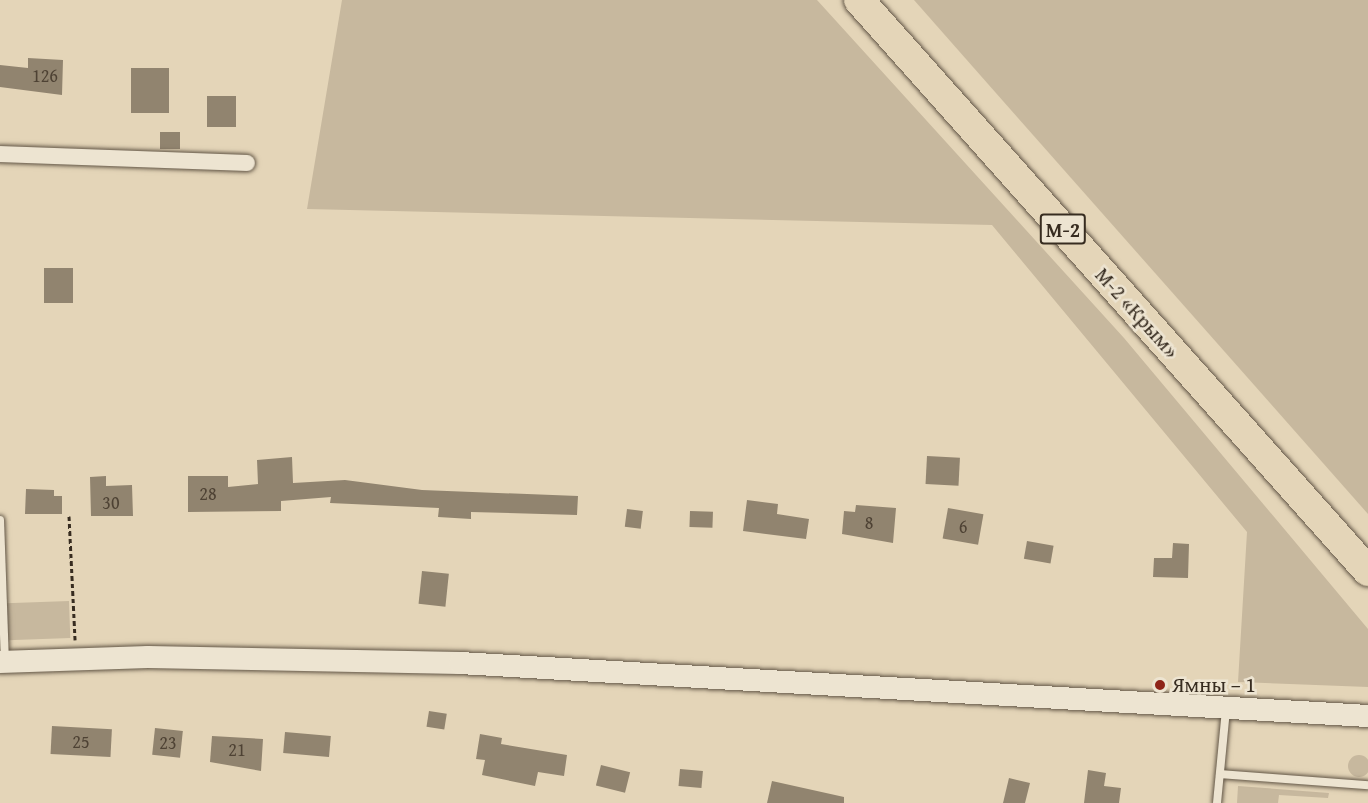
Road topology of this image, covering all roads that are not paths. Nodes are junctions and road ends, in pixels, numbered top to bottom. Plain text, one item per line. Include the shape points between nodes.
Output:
1 (859, 0) edge
2 (0, 154) edge
3 (247, 163) dead end
4 (0, 520) edge
5 (1368, 572) edge
6 (2, 662) edge
7 (1227, 706) junction
8 (1365, 714) edge
9 (1220, 774) junction
10 (1368, 785) edge
11 (1217, 803) edge

1 - 5 highway, М-2 «Крым» / М-2
2 - 3 street
4 - 6 lane
6 - 7 main road via 76,658 483,664
7 - 8 main road
7 - 9 lane
9 - 10 lane
9 - 11 lane

